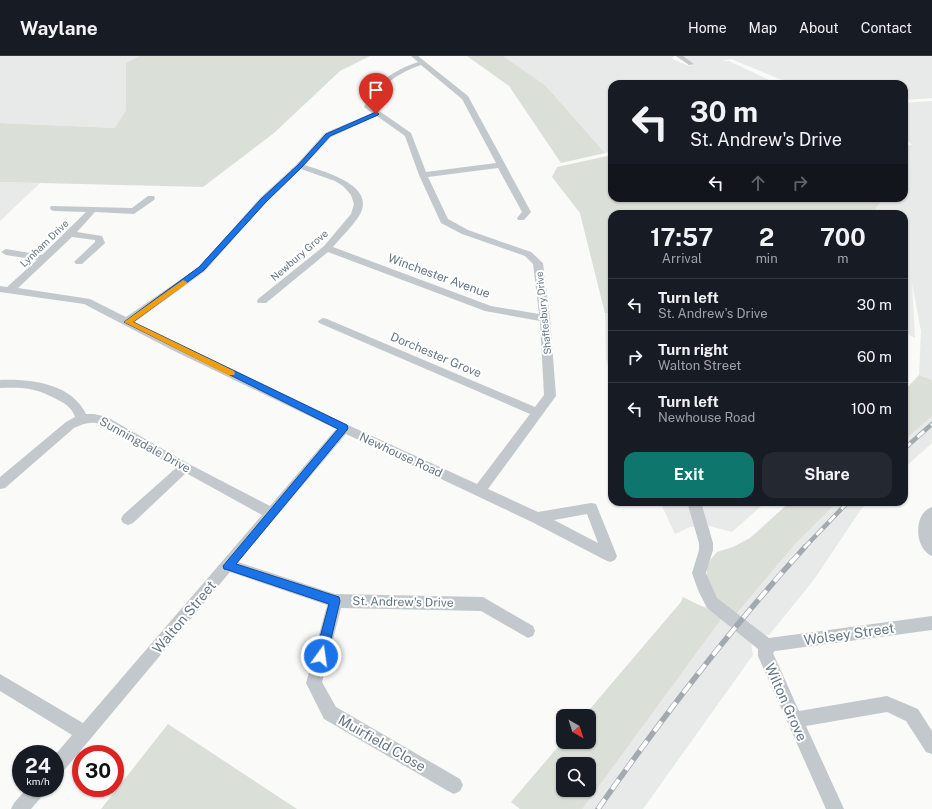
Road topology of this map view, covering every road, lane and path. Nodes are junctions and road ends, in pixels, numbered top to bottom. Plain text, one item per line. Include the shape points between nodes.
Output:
1 (414, 56) edge
2 (679, 56) edge
3 (422, 63) junction
4 (691, 64) dead end
5 (376, 114) junction
6 (501, 165) junction
7 (300, 166) junction
8 (423, 175) junction
9 (151, 198) dead end
10 (54, 208) dead end
11 (92, 210) junction
12 (521, 218) dead end
13 (70, 234) junction
14 (327, 248) junction
15 (6, 252) dead end
16 (44, 258) junction
17 (79, 262) dead end
18 (5, 290) edge
19 (262, 301) dead end
20 (545, 318) junction
21 (323, 321) dead end
22 (128, 322) junction
23 (0, 384) edge
24 (538, 413) junction
25 (82, 419) junction
26 (344, 428) junction
27 (185, 467) junction
28 (0, 484) edge
29 (479, 492) junction
30 (695, 506) edge
31 (932, 512) edge
32 (271, 513) junction
33 (537, 518) junction
34 (128, 519) dead end
35 (932, 550) edge
36 (228, 566) junction
37 (335, 601) junction
38 (932, 623) edge
39 (528, 631) dead end
40 (768, 647) junction
41 (0, 682) edge
42 (794, 720) junction
43 (85, 734) junction
44 (932, 746) edge
45 (64, 758) edge
46 (454, 785) dead end
47 (30, 797) edge
48 (20, 809) edge
49 (835, 809) edge

1 - 3 street
2 - 4 street
3 - 5 street via 402,69 388,77 372,95 368,107
3 - 6 street via 465,98
5 - 7 street via 328,135
5 - 8 street, Shaftesbury Drive via 408,135
6 - 8 street
6 - 12 street via 527,212
7 - 14 street, Newbury Grove via 338,179 352,188 357,199 354,215
7 - 22 street via 263,200 202,268
8 - 20 street, Shaftesbury Drive via 444,221 466,232 528,254 538,262
9 - 11 street via 134,211
10 - 11 street
11 - 13 street, Lynham Drive
13 - 16 street, Lynham Drive
13 - 17 street via 100,238 100,243
14 - 19 street, Newbury Grove
14 - 20 street, Winchester Avenue via 489,309
15 - 16 street
16 - 18 street, Lynham Drive
18 - 22 street, Newhouse Road via 86,300
20 - 24 street, Shaftesbury Drive via 550,396
21 - 24 street, Dorchester Grove
22 - 26 street, Newhouse Road
23 - 25 street, Sunningdale Drive via 40,385 74,404
24 - 29 street, Shaftesbury Drive
25 - 27 street, Sunningdale Drive via 103,420
25 - 28 street via 70,425
26 - 29 street, Newhouse Road
26 - 32 street, Walton Street
27 - 32 street, Sunningdale Drive
27 - 34 street
29 - 33 street, Newhouse Road
30 - 40 street, Wilton Grove via 706,543 699,573 708,597 712,603
31 - 35 street via 927,519 925,531
32 - 36 street, Walton Street
33 - 33 street, Newhouse Road via 603,553 610,556 592,508
36 - 37 street, St. Andrew's Drive
36 - 43 street, Walton Street
37 - 39 street, St. Andrew's Drive via 483,604
37 - 46 street, Muirfield Close via 314,684 330,713
38 - 40 street, Wolsey Street via 772,644
40 - 42 street, Wilton Grove via 765,651 766,656
41 - 43 street
42 - 44 street via 887,704 912,715
42 - 49 street, Wilton Grove
43 - 45 street, Walton Street
47 - 48 street

